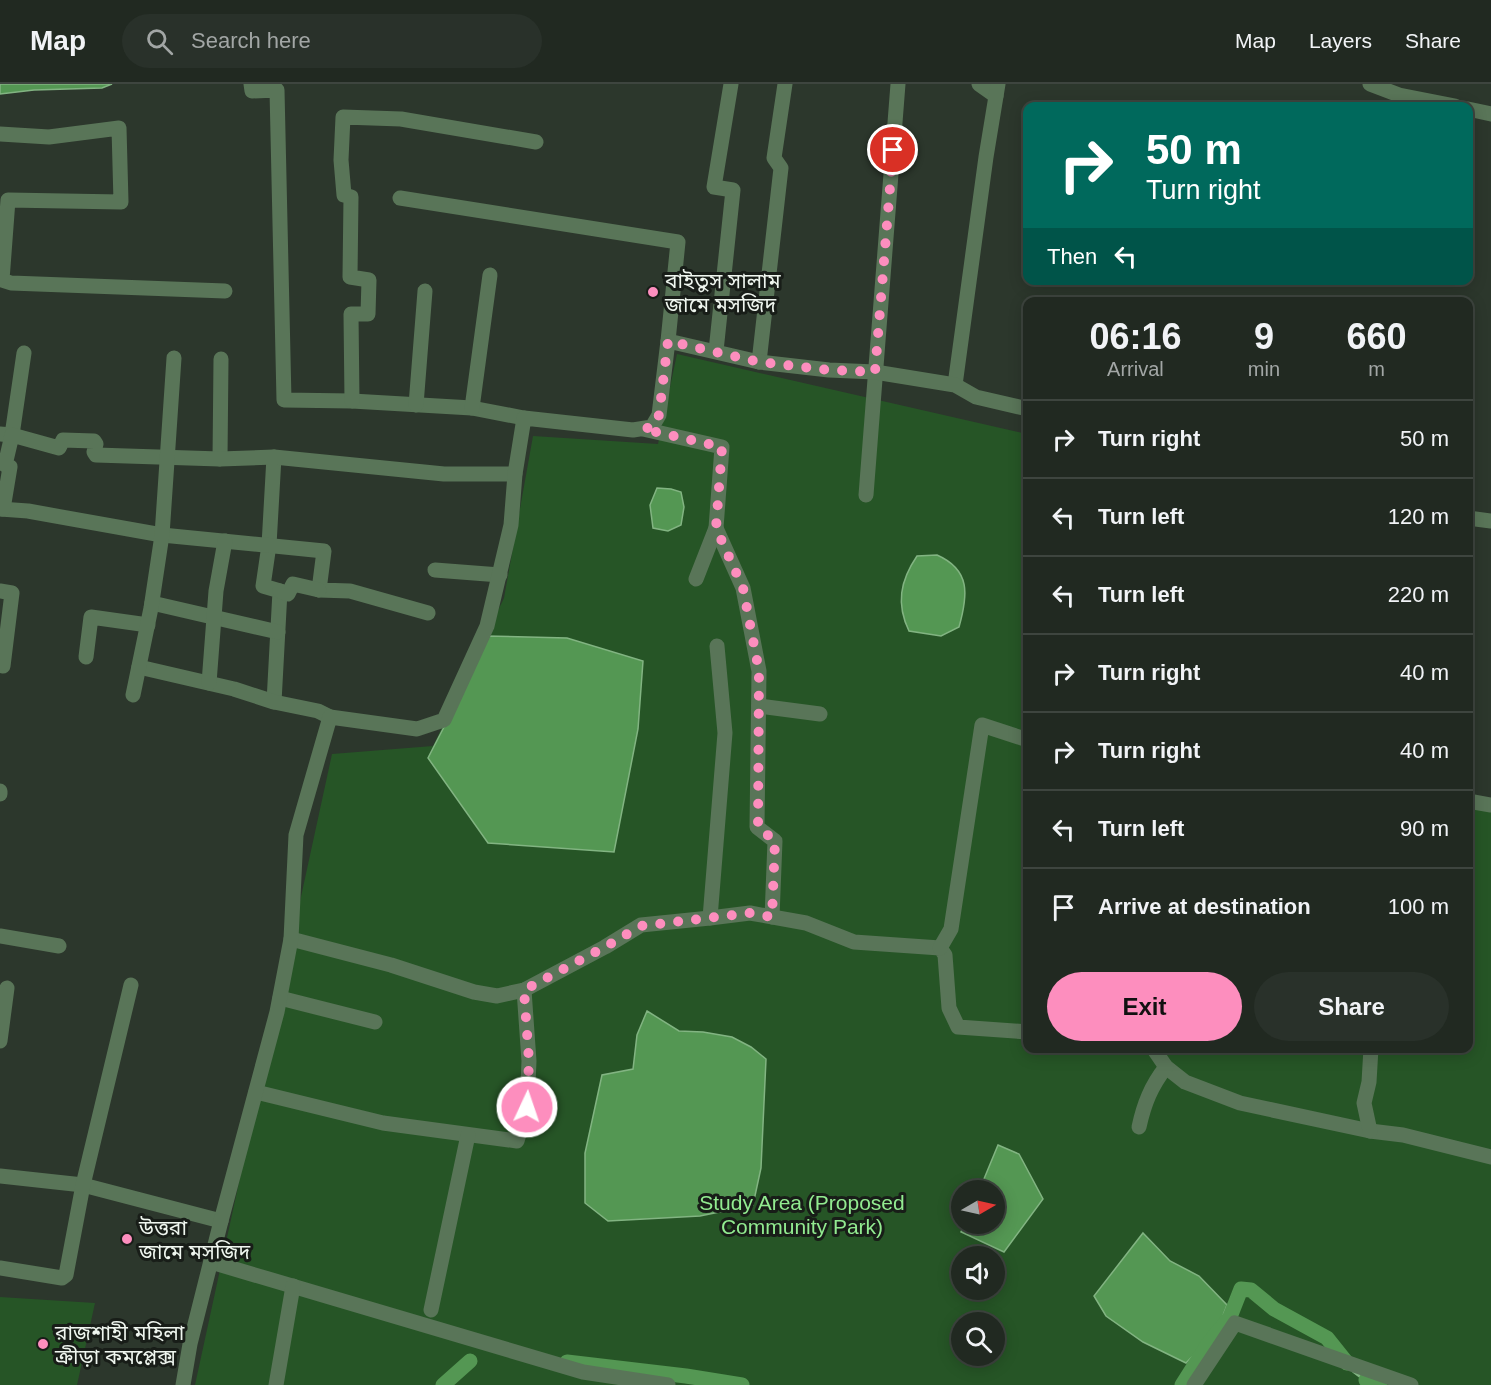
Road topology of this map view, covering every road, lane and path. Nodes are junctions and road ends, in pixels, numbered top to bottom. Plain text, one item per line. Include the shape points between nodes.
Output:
1 (251, 84) edge
2 (730, 84) edge
3 (785, 84) edge
4 (898, 84) edge
5 (979, 84) edge
6 (1370, 84) edge
7 (997, 90) edge
8 (1435, 102) edge
9 (1473, 110) edge
10 (1491, 114) edge
11 (0, 134) edge
12 (536, 142) dead end
13 (400, 198) dead end
14 (4, 199) edge
15 (490, 274) dead end
16 (225, 291) dead end
17 (426, 291) dead end
18 (668, 341) junction
19 (716, 351) junction
20 (24, 354) dead end
21 (174, 358) dead end
22 (221, 359) dead end
23 (759, 362) junction
24 (875, 372) junction
25 (955, 385) junction
26 (352, 401) junction
27 (416, 405) junction
28 (472, 408) junction
29 (1023, 408) edge
30 (524, 418) junction
31 (643, 429) junction
32 (6, 435) edge
33 (166, 456) junction
34 (274, 457) junction
35 (220, 459) junction
36 (3, 465) edge
37 (515, 474) junction
38 (866, 495) dead end
39 (2, 509) edge
40 (1473, 519) edge
41 (1491, 521) edge
42 (716, 528) junction
43 (162, 536) junction
44 (225, 541) junction
45 (269, 545) junction
46 (435, 570) dead end
47 (500, 575) junction
48 (696, 579) dead end
49 (319, 590) junction
50 (0, 591) edge
51 (280, 591) junction
52 (152, 603) junction
53 (428, 613) dead end
54 (214, 616) junction
55 (148, 625) junction
56 (278, 632) junction
57 (717, 646) dead end
58 (86, 657) dead end
59 (3, 666) dead end
60 (139, 668) junction
61 (209, 683) junction
62 (134, 694) dead end
63 (274, 702) junction
64 (759, 706) junction
65 (820, 714) dead end
66 (330, 717) junction
67 (1023, 738) edge
68 (1473, 802) edge
69 (1491, 805) edge
70 (772, 917) junction
71 (710, 918) junction
72 (0, 936) edge
73 (291, 939) junction
74 (59, 946) dead end
75 (940, 948) junction
76 (131, 985) dead end
77 (7, 988) dead end
78 (524, 990) junction
79 (280, 998) junction
80 (375, 1022) dead end
81 (1023, 1032) edge
82 (0, 1041) edge
83 (1156, 1053) edge
84 (1371, 1053) edge
85 (1166, 1067) junction
86 (256, 1092) junction
87 (1139, 1127) dead end
88 (1370, 1131) junction
89 (468, 1135) junction
90 (1491, 1157) edge
91 (0, 1176) edge
92 (83, 1185) junction
93 (221, 1221) junction
94 (211, 1262) junction
95 (0, 1268) edge
96 (293, 1286) junction
97 (431, 1310) dead end
98 (183, 1385) edge
99 (276, 1385) edge
100 (668, 1385) edge
101 (1194, 1385) edge
102 (1411, 1385) edge

1 - 26 street via 252,91 277,90 284,400
2 - 19 street via 714,187 733,190
3 - 23 street via 774,158 781,168
4 - 24 street
5 - 7 street
6 - 8 street
7 - 25 street
9 - 10 street
11 - 14 street via 49,137 119,128 121,202
12 - 26 street via 401,120 343,117 344,195 351,197 350,277 369,280 368,314 351,314
13 - 18 street via 678,242
14 - 16 street via 2,280
15 - 28 street
17 - 27 street
18 - 19 street
18 - 31 street via 659,415 652,427
19 - 23 street
20 - 32 street
21 - 33 street
22 - 35 street
23 - 24 street
24 - 25 street
24 - 38 street
25 - 29 street via 976,397
26 - 27 street
27 - 28 street
28 - 30 street
30 - 31 street
30 - 37 street
31 - 42 street via 722,447
32 - 33 street via 59,448 63,440 94,441 96,455
32 - 36 street
33 - 35 street
33 - 43 street
34 - 35 street
34 - 37 street via 444,474
34 - 45 street
36 - 39 street via 10,467
37 - 47 street via 511,525
39 - 43 street
40 - 41 street
42 - 48 street
42 - 64 street via 743,588 759,671
43 - 44 street
43 - 52 street
44 - 45 street
44 - 54 street
45 - 49 street via 324,551
45 - 51 street via 263,586
46 - 47 street
47 - 66 street via 487,626 444,720 417,729
49 - 51 street via 293,584 288,594
49 - 53 street via 350,591
50 - 59 street via 12,593
51 - 56 street
52 - 54 street
52 - 55 street
54 - 56 street
54 - 61 street
55 - 58 street via 91,617
55 - 60 street
56 - 63 street
57 - 71 street via 725,733
60 - 61 street
60 - 62 street
61 - 63 street
63 - 66 street
64 - 65 street
64 - 70 street via 758,827 775,841
66 - 73 street via 296,835
67 - 75 street via 982,725 951,928
68 - 69 street
70 - 71 street via 750,913
70 - 75 street via 806,923 854,942
71 - 78 street via 641,926
72 - 74 street
73 - 78 street via 474,992 497,996
73 - 79 street
75 - 81 street via 945,955 949,1008 958,1027
76 - 92 street
77 - 82 street
78 - 89 street via 529,1061 527,1107 517,1141
79 - 80 street
79 - 86 street
83 - 85 street
84 - 88 street via 1364,1103
85 - 87 street via 1154,1082
85 - 88 street via 1185,1082 1240,1103
86 - 89 street via 383,1124
86 - 93 street
88 - 90 street via 1403,1135
89 - 97 street
91 - 92 street
92 - 93 street
92 - 95 street via 66,1275 62,1278
93 - 94 street
94 - 96 street
94 - 98 street
96 - 99 street
96 - 100 street via 583,1372
101 - 102 street via 1235,1323

